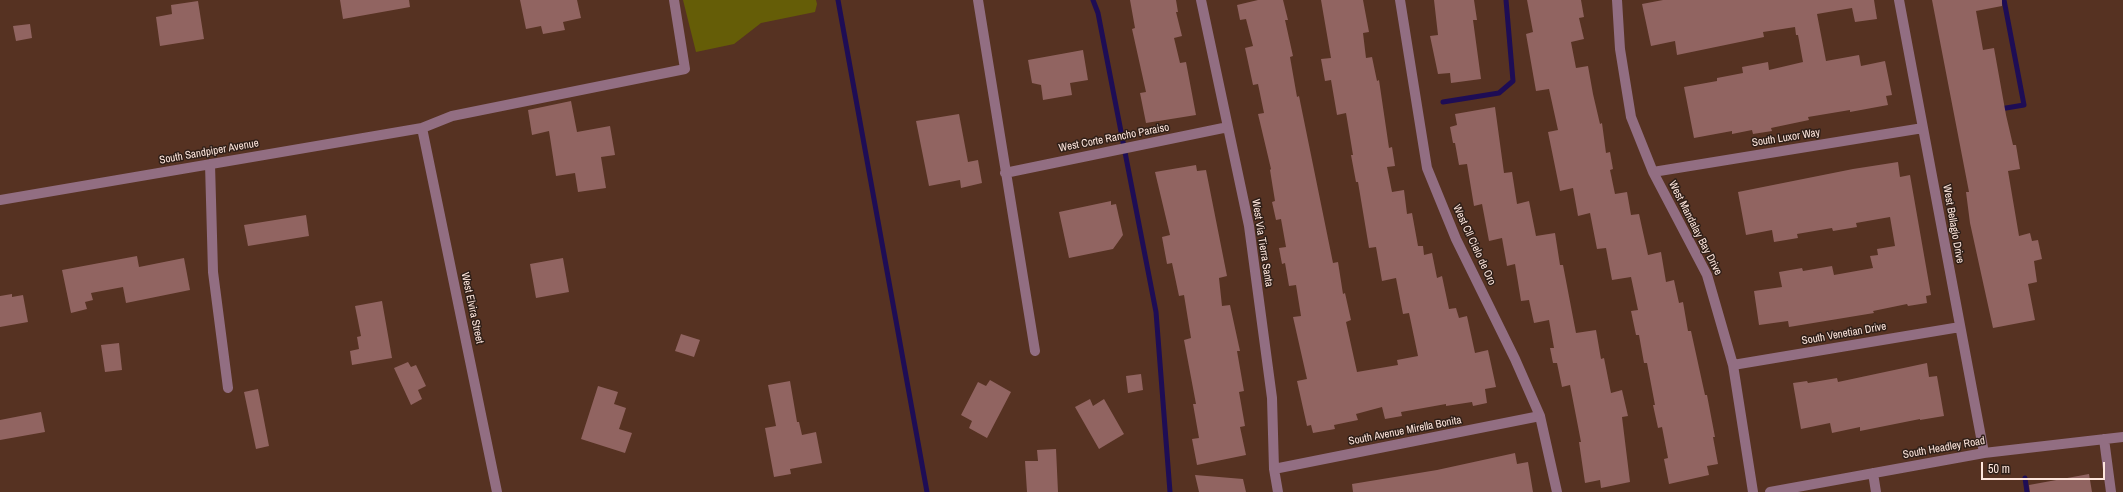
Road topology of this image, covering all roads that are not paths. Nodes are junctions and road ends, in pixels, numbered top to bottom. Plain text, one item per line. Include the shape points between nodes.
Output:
1 (674, 0) edge
2 (978, 0) edge
3 (1201, 0) edge
4 (1400, 0) edge
5 (1617, 0) edge
6 (1899, 0) edge
7 (1228, 127) junction
8 (422, 128) junction
9 (1923, 128) junction
10 (210, 164) junction
11 (1653, 172) junction
12 (1005, 173) junction
13 (0, 200) edge
14 (1960, 327) junction
15 (1035, 351) dead end
16 (1733, 365) junction
17 (228, 388) dead end
18 (1540, 416) junction
19 (2123, 437) edge
20 (2104, 439) junction
21 (1984, 453) junction
22 (1274, 468) junction
23 (1874, 473) junction
24 (497, 492) edge
25 (1278, 492) edge
26 (1556, 492) edge
27 (1753, 492) edge
28 (1770, 492) edge
29 (1876, 492) edge
30 (2111, 492) edge

1 - 8 street, South Sandpiper Avenue via 685,68 452,116
2 - 12 street
3 - 7 street, West Via Tierra Santa
4 - 18 street, West Cll Cielo de Oro via 1427,168 1456,239 1516,359
5 - 11 street, West Mandalay Bay Drive via 1620,49 1631,117
6 - 9 street, West Bellagio Drive
7 - 12 street, West Corte Rancho Paraiso
7 - 22 street, West Via Tierra Santa via 1251,242 1272,398
8 - 10 street, South Sandpiper Avenue
8 - 24 street, West Elvira Street
9 - 11 street, South Luxor Way
9 - 14 street, West Bellagio Drive
10 - 13 street, South Sandpiper Avenue
10 - 17 street via 213,272
11 - 16 street, West Mandalay Bay Drive via 1707,275
12 - 15 street
14 - 16 street, South Venetian Drive
14 - 21 street, West Bellagio Drive
16 - 27 street, West Mandalay Bay Drive
18 - 22 street, South Avenue Mirella Bonita
18 - 26 street, West Cll Cielo de Oro
19 - 20 street, South Headley Road
20 - 21 street, South Headley Road
20 - 30 street
21 - 23 street, South Headley Road
22 - 25 street, West Via Tierra Santa
23 - 28 street, South Headley Road
23 - 29 street

